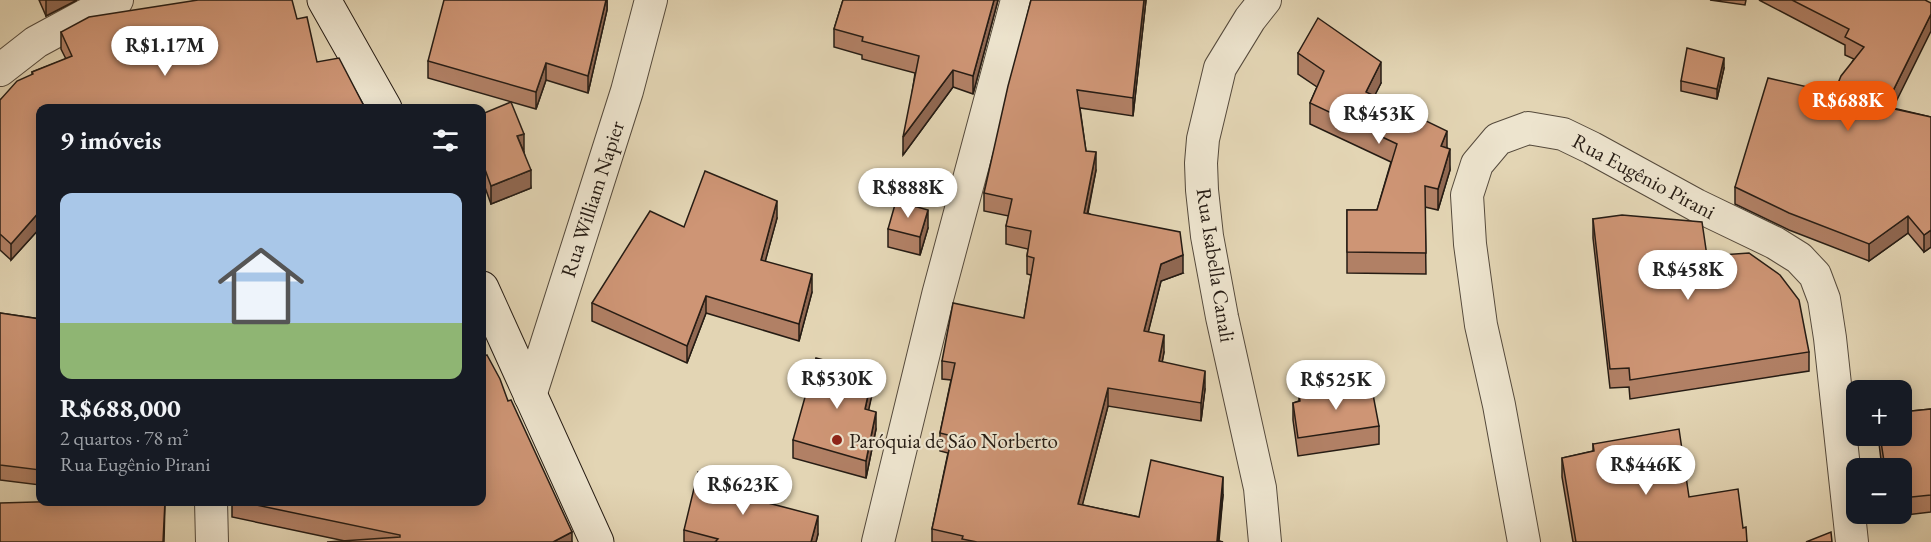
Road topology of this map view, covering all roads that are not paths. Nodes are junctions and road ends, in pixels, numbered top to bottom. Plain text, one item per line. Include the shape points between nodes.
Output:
1 (117, 0) edge
2 (324, 0) edge
3 (651, 0) edge
4 (1017, 0) edge
5 (1265, 0) edge
6 (0, 70) edge
7 (383, 104) edge
8 (486, 297) edge
9 (530, 396) junction
10 (212, 506) edge
11 (212, 542) edge
12 (597, 542) edge
13 (878, 542) edge
14 (1265, 542) edge
15 (1524, 542) edge
16 (1852, 542) edge

1 - 6 street via 36,42
2 - 7 main road
3 - 9 street, Rua William Napier via 627,91
4 - 13 street via 938,295
5 - 14 street, Rua Isabella Canali via 1220,68 1201,163 1208,236 1260,488
8 - 9 main road
9 - 12 main road
10 - 11 street
15 - 16 street, Rua Eugênio Pirani via 1481,325 1467,195 1477,164 1498,139 1528,128 1563,134 1592,148 1696,206 1775,243 1799,258 1815,275 1830,338

